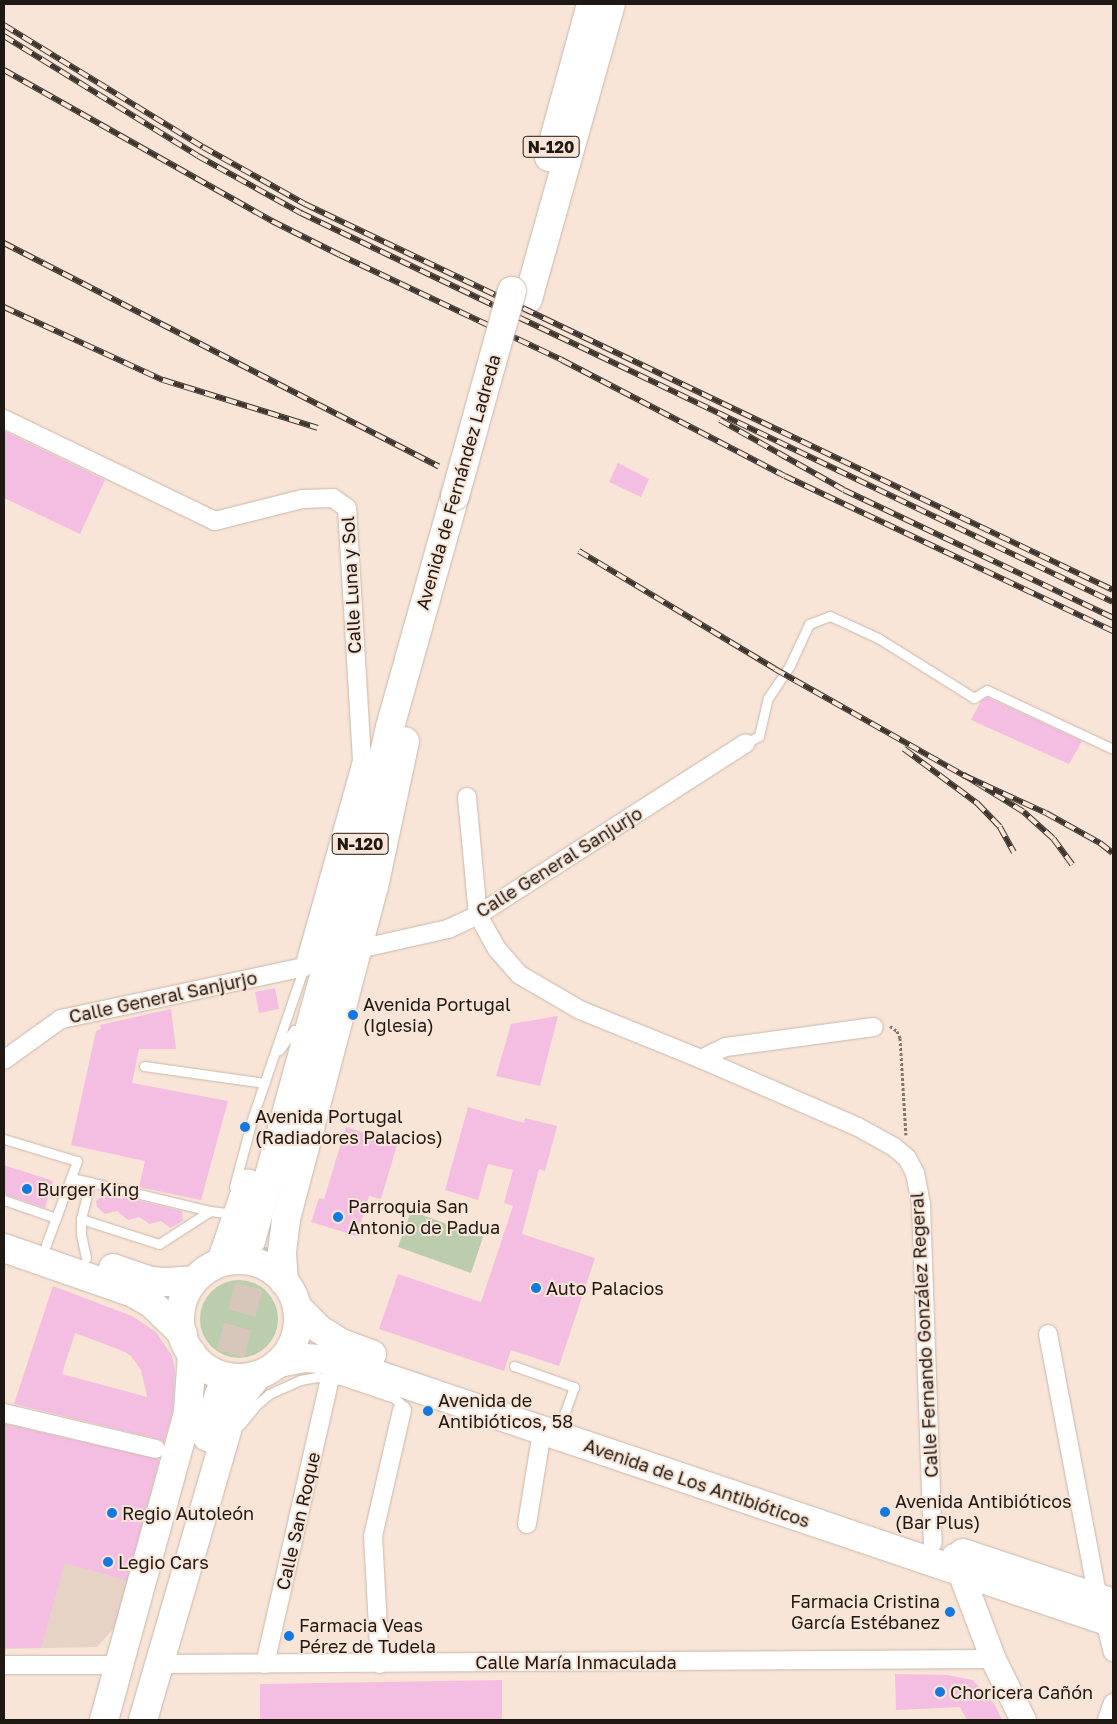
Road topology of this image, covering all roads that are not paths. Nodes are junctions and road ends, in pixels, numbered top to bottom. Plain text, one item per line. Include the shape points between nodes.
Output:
1 (591, 4) edge
2 (611, 4) edge
3 (624, 4) edge
4 (593, 71) junction
5 (520, 295) junction
6 (4, 419) edge
7 (399, 727) junction
8 (746, 743) joint
9 (1113, 749) edge
10 (467, 797) dead end
11 (478, 915) junction
12 (333, 959) junction
13 (874, 1027) road end
14 (294, 1030) junction
15 (274, 1056) junction
16 (701, 1059) junction
17 (4, 1060) edge
18 (144, 1066) dead end
19 (265, 1083) junction
20 (4, 1138) edge
21 (72, 1178) junction
22 (90, 1182) junction
23 (232, 1194) dead end
24 (4, 1200) edge
25 (230, 1203) dead end
26 (210, 1211) junction
27 (227, 1213) junction
28 (56, 1218) junction
29 (81, 1219) junction
30 (4, 1230) edge
31 (256, 1242) tunnel mouth
32 (46, 1245) junction
33 (4, 1248) edge
34 (86, 1258) junction
35 (207, 1270) junction
36 (284, 1282) junction
37 (297, 1307) junction
38 (1048, 1334) dead end
39 (188, 1344) junction
40 (514, 1366) dead end
41 (268, 1369) junction
42 (330, 1378) junction
43 (402, 1410) joint
44 (4, 1414) edge
45 (552, 1424) junction
46 (156, 1449) dead end
47 (527, 1524) dead end
48 (948, 1555) junction
49 (1108, 1611) edge
50 (162, 1652) junction
51 (1113, 1652) edge
52 (992, 1659) junction
53 (265, 1664) junction
54 (380, 1664) junction
55 (4, 1665) edge
56 (119, 1665) junction
57 (1113, 1703) edge
58 (104, 1720) edge
59 (116, 1720) edge
60 (129, 1720) edge
61 (143, 1720) edge
62 (1023, 1720) edge
63 (1107, 1720) edge

1 - 5 main road, Avenida de Fernández Ladreda / N-120
2 - 4 main road, Avenida de Fernández Ladreda / N-120
3 - 4 main road via 618,23
4 - 5 main road, Avenida de Fernández Ladreda / N-120
5 - 7 main road, Avenida de Fernández Ladreda / N-120, bridge
6 - 12 street, Calle Luna y Sol via 215,521 302,499 333,498 347,508 362,761
7 - 12 main road, Avenida de Fernández Ladreda / N-120 via 378,780
7 - 14 main road via 345,852
8 - 9 lane via 759,736 768,698 790,665 809,624 830,616 878,638 974,698 987,690
8 - 11 street, Calle General Sanjurjo
10 - 11 street
11 - 12 street, Calle General Sanjurjo via 448,929
11 - 16 street via 497,949 520,975 580,1010
12 - 15 lane
12 - 17 street, Calle General Sanjurjo via 61,1019
12 - 31 main road, N-120
12 - 36 main road via 286,1219 282,1252
13 - 16 street via 726,1047
14 - 15 lane
14 - 35 main road via 238,1217
15 - 19 lane
16 - 48 street, Calle Fernando González Regeral via 858,1127 894,1147 907,1158 915,1173 921,1205
18 - 19 lane
19 - 23 lane
20 - 21 lane via 78,1161
21 - 22 lane
21 - 28 lane
22 - 26 lane
22 - 29 lane
24 - 28 lane
25 - 27 lane
26 - 27 lane
26 - 29 lane via 159,1244
27 - 35 lane
28 - 32 lane
29 - 34 lane
30 - 32 main road
32 - 34 main road
33 - 39 main road via 133,1293 152,1304
34 - 35 main road via 151,1280
35 - 36 main road via 231,1259 251,1261
35 - 39 main road via 186,1294 182,1309
36 - 37 main road
37 - 41 main road via 298,1322 289,1352
37 - 45 main road, Avenida de Los Antibióticos via 319,1329 341,1343
38 - 49 street
39 - 41 main road via 202,1364 221,1374 242,1378
39 - 56 main road via 188,1412
40 - 45 lane via 574,1387
41 - 45 main road, Avenida de Los Antibióticos via 306,1358 334,1360
41 - 50 main road via 240,1398 233,1411
42 - 43 lane via 394,1398
42 - 50 lane via 300,1380 284,1386 269,1394 245,1418 229,1449 179,1625
42 - 53 street, Calle San Roque
43 - 54 street via 373,1536
44 - 46 street
45 - 47 street
45 - 48 main road, Avenida de Los Antibióticos
45 - 48 main road, Avenida de Los Antibióticos
48 - 49 main road, Avenida de Los Antibióticos
48 - 52 street
49 - 51 street
50 - 53 street, Calle María Inmaculada
50 - 61 main road
52 - 54 street, Calle María Inmaculada
52 - 62 street
53 - 54 street, Calle María Inmaculada
55 - 56 street
56 - 58 main road
57 - 63 street
59 - 60 main road via 214,1393

